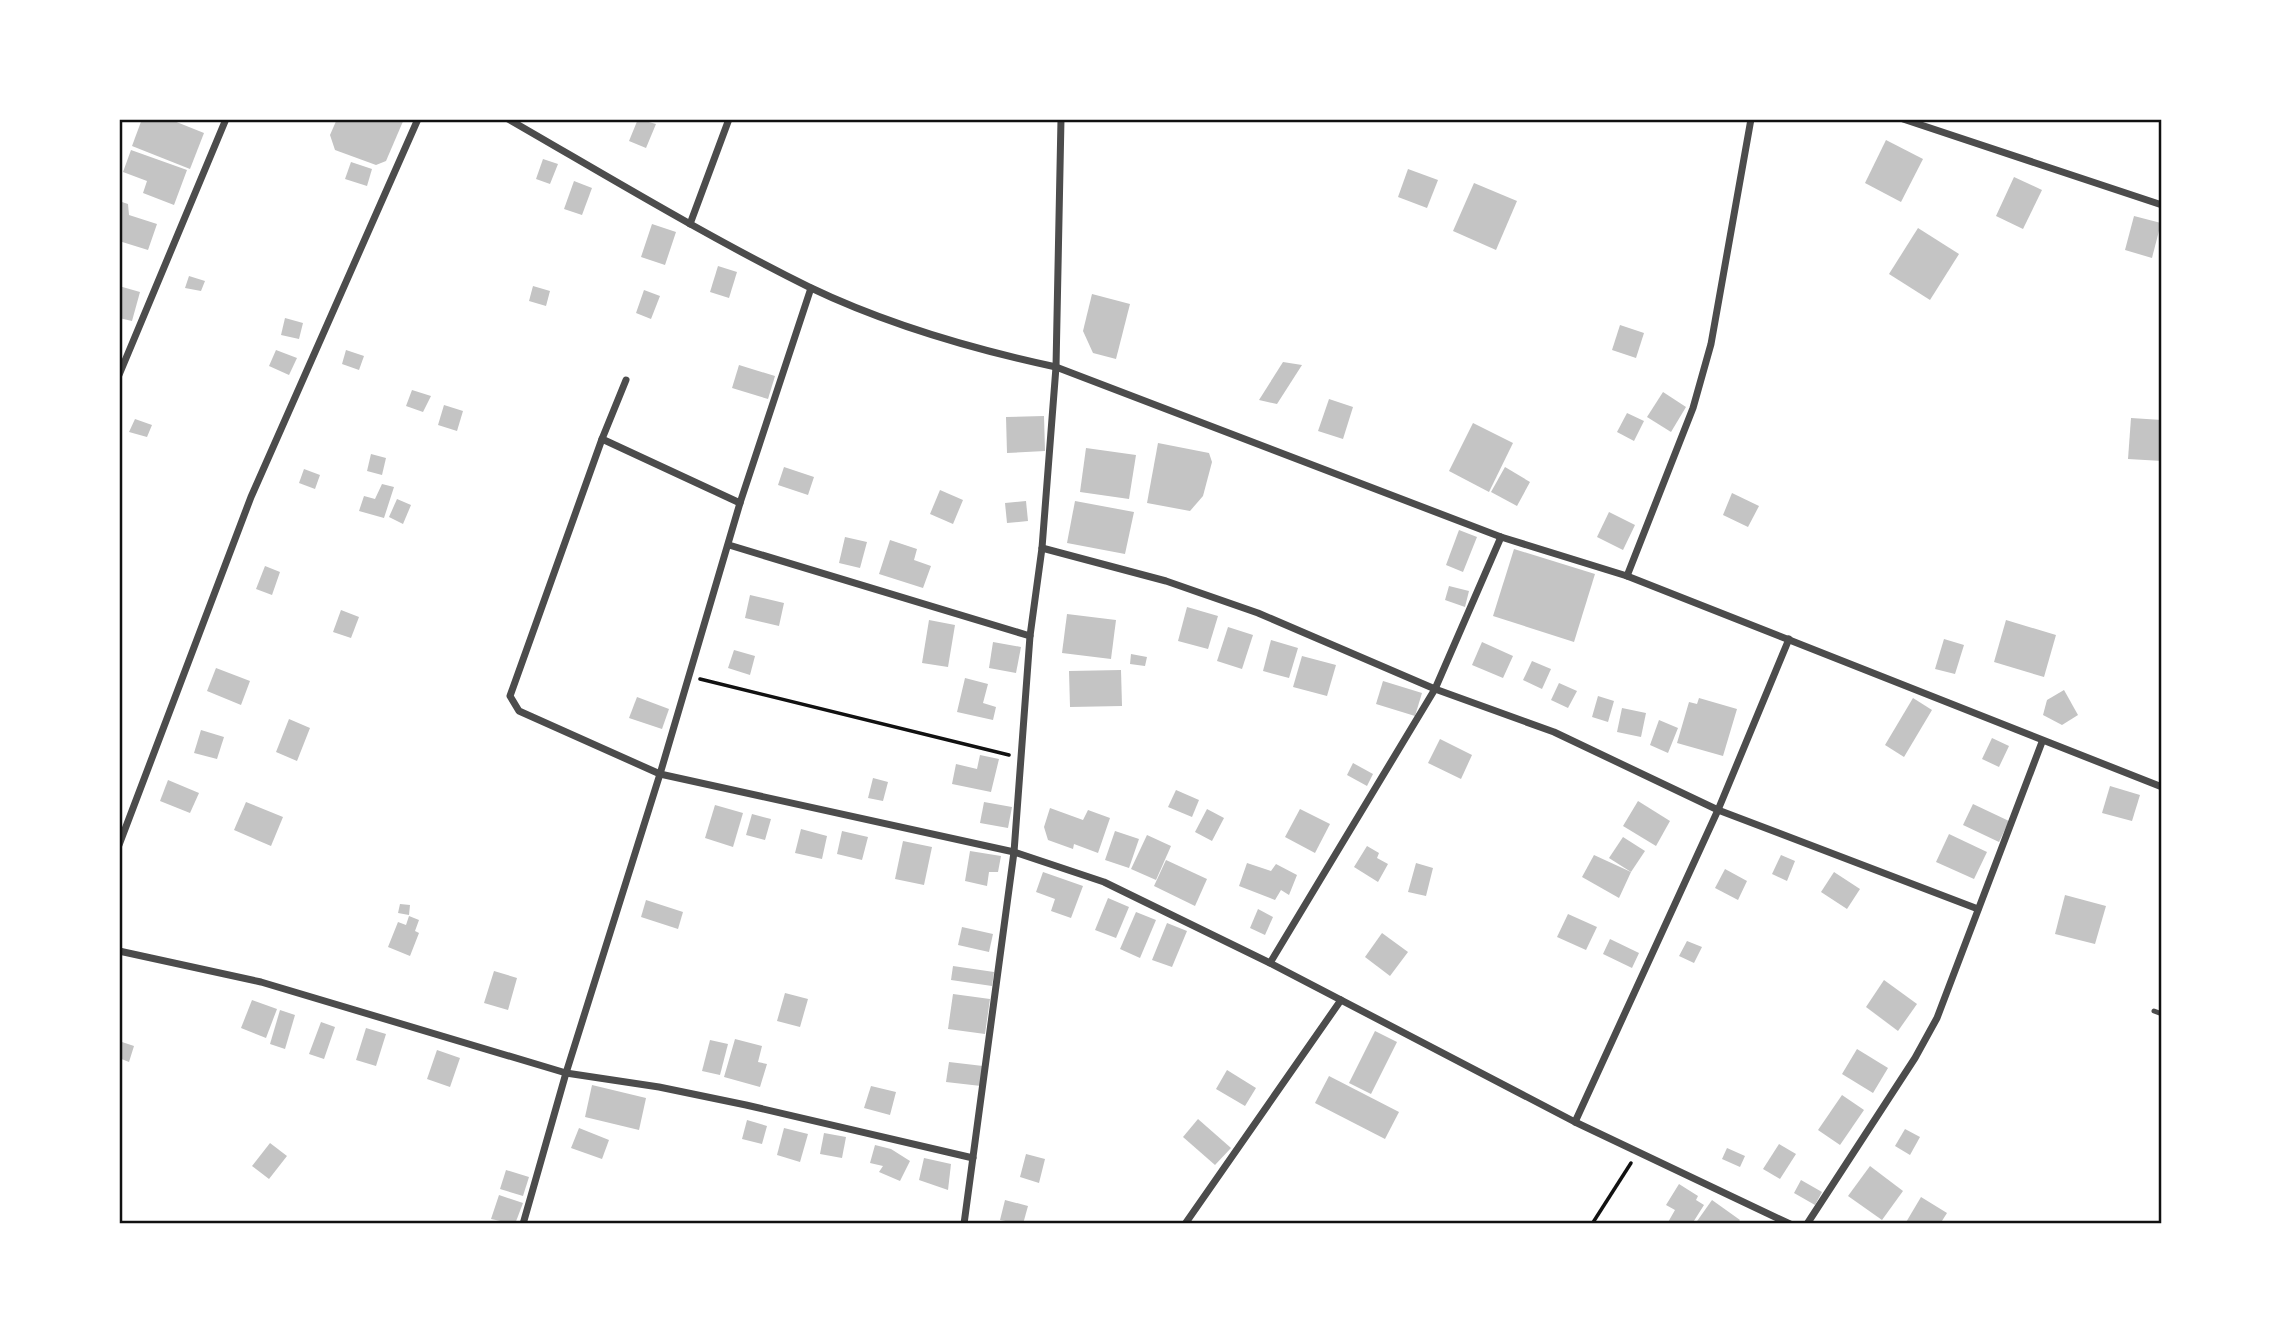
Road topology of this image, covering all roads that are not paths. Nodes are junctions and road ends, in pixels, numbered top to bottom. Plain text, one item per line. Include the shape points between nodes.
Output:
1 (226, 119) edge
2 (418, 119) edge
3 (508, 119) edge
4 (729, 119) edge
5 (1061, 119) edge
6 (1752, 119) edge
7 (1903, 119) edge
8 (2162, 205) edge
9 (690, 224) junction
10 (811, 288) junction
11 (1056, 367) junction
12 (119, 375) edge
13 (626, 380) dead end
14 (603, 439) junction
15 (740, 503) junction
16 (1501, 537) junction
17 (729, 545) junction
18 (1042, 548) junction
19 (1627, 576) junction
20 (1030, 636) junction
21 (1789, 639) junction
22 (1435, 689) junction
23 (2042, 742) junction
24 (660, 774) junction
25 (2162, 788) edge
26 (1718, 810) junction
27 (119, 845) edge
28 (1014, 852) junction
29 (1978, 909) junction
30 (119, 951) edge
31 (1270, 962) junction
32 (1341, 1000) junction
33 (2154, 1011) dead end
34 (2162, 1014) edge
35 (566, 1073) junction
36 (1575, 1122) junction
37 (973, 1158) junction
38 (523, 1224) edge
39 (964, 1224) edge
40 (1185, 1224) edge
41 (1790, 1224) edge
42 (1807, 1224) edge

1 - 12 street
2 - 27 street via 251,497
3 - 9 street
4 - 9 street
5 - 11 street
6 - 19 street via 1711,344 1693,408
7 - 8 street
9 - 10 street
10 - 11 street via 987,352
10 - 15 street
11 - 16 street
11 - 18 street
13 - 14 street
14 - 15 street
14 - 24 street via 510,696 519,711
15 - 17 street
16 - 19 street
16 - 22 street
17 - 20 street
17 - 24 street
18 - 20 street
18 - 22 street via 1258,613
19 - 21 street
20 - 28 street
21 - 23 street
21 - 26 street
22 - 26 street via 1554,732
22 - 31 street
23 - 25 street
23 - 29 street
24 - 28 street
24 - 35 street
26 - 29 street
26 - 36 street
28 - 31 street via 1104,882
28 - 37 street
29 - 42 street via 1937,1017 1915,1058
30 - 35 street via 261,982
31 - 32 street
32 - 36 street
32 - 40 street
33 - 34 lane
35 - 37 street via 697,1095
35 - 38 street
36 - 41 street
37 - 39 street

